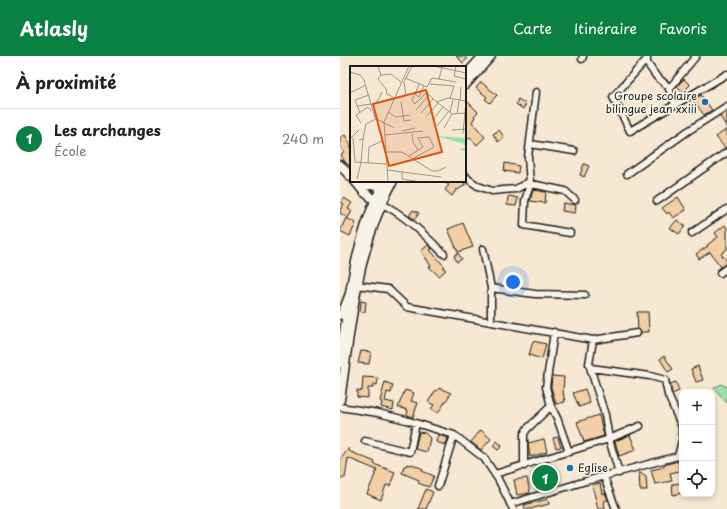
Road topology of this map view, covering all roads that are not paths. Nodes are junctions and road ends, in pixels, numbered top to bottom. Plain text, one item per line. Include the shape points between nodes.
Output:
1 (483, 56) edge
2 (492, 56) edge
3 (696, 56) edge
4 (647, 58) edge
5 (727, 74) edge
6 (466, 75) edge
7 (466, 84) edge
8 (670, 88) junction
9 (536, 92) dead end
10 (675, 104) junction
11 (727, 106) edge
12 (530, 144) junction
13 (574, 151) dead end
14 (727, 152) edge
15 (340, 165) edge
16 (627, 174) dead end
17 (350, 176) edge
18 (466, 176) edge
19 (385, 182) edge
20 (392, 182) edge
21 (530, 184) junction
22 (359, 186) edge
23 (575, 200) dead end
24 (381, 201) junction
25 (657, 201) dead end
26 (727, 209) edge
27 (369, 214) junction
28 (570, 233) dead end
29 (692, 233) dead end
30 (483, 249) dead end
31 (444, 254) dead end
32 (727, 268) edge
33 (720, 273) dead end
34 (357, 285) junction
35 (490, 288) junction
36 (350, 291) junction
37 (585, 294) dead end
38 (340, 316) edge
39 (491, 322) junction
40 (554, 332) junction
41 (637, 333) dead end
42 (593, 340) junction
43 (340, 363) edge
44 (590, 368) junction
45 (340, 400) edge
46 (551, 406) junction
47 (340, 408) edge
48 (416, 423) junction
49 (681, 425) edge
50 (640, 426) dead end
51 (454, 435) junction
52 (608, 439) junction
53 (365, 441) dead end
54 (569, 452) junction
55 (679, 452) edge
56 (524, 466) junction
57 (620, 473) junction
58 (495, 474) junction
59 (604, 476) junction
60 (438, 486) dead end
61 (512, 506) edge
62 (616, 509) edge

1 - 6 main road
2 - 7 main road
3 - 8 street
4 - 8 street via 647,63 656,76
4 - 10 street via 613,97 630,131
5 - 10 street
8 - 10 street
9 - 12 street
11 - 16 street
12 - 13 street
12 - 21 street
14 - 25 street
15 - 17 main road
18 - 21 street via 478,186 492,191 516,189
19 - 22 main road via 374,186
19 - 24 main road
20 - 24 main road
21 - 23 street via 565,191
21 - 28 street via 525,201 524,224
22 - 24 main road
22 - 27 main road
24 - 27 main road
24 - 31 street
24 - 34 main road
26 - 29 street
27 - 36 main road
30 - 35 street
32 - 33 street
34 - 39 street via 388,290 407,307
34 - 45 main road
35 - 37 street via 535,294
35 - 39 street
36 - 38 street
36 - 43 main road
39 - 40 street
40 - 42 street
40 - 46 street via 546,387
41 - 42 street
42 - 44 street
44 - 49 street via 665,380 668,395
44 - 52 street via 605,415
46 - 54 street
46 - 56 street via 524,434
47 - 48 street via 378,413
48 - 51 street
48 - 53 street via 410,452
50 - 52 street
51 - 58 street via 484,458
51 - 60 street
52 - 54 street
52 - 57 street
54 - 56 street
55 - 57 street via 678,456
56 - 58 street
57 - 59 street
58 - 61 street
59 - 61 street
59 - 62 street

